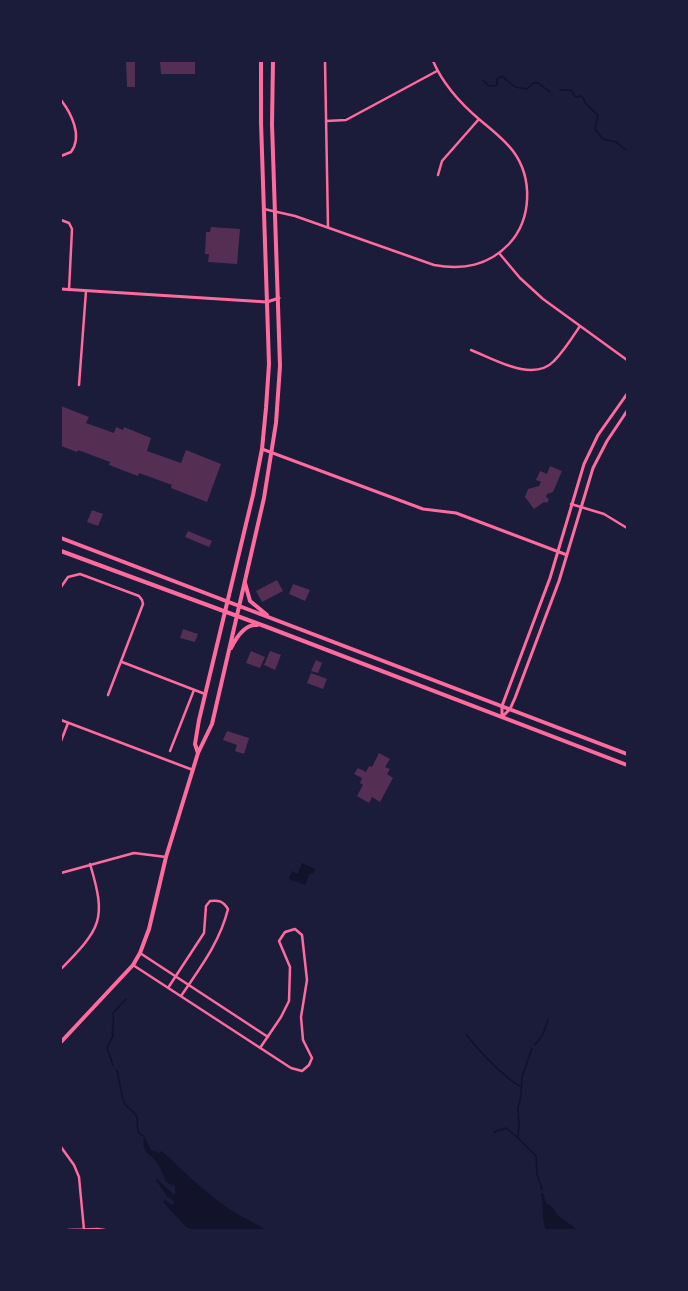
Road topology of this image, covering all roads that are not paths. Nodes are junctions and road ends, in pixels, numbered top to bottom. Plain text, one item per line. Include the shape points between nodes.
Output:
1 (261, 61) edge
2 (273, 61) edge
3 (325, 61) edge
4 (433, 61) edge
5 (437, 71) junction
6 (61, 100) edge
7 (479, 119) junction
8 (326, 121) junction
9 (61, 156) edge
10 (438, 174) dead end
11 (264, 209) junction
12 (276, 212) junction
13 (61, 220) edge
14 (328, 227) junction
15 (499, 253) junction
16 (61, 289) edge
17 (69, 290) junction
18 (86, 291) junction
19 (279, 298) junction
20 (267, 302) junction
21 (580, 326) junction
22 (471, 350) dead end
23 (627, 360) edge
24 (79, 385) dead end
25 (627, 394) edge
26 (627, 411) edge
27 (262, 449) junction
28 (273, 452) junction
29 (571, 504) junction
30 (581, 507) junction
31 (627, 528) edge
32 (61, 538) edge
33 (61, 551) edge
34 (558, 552) junction
35 (567, 555) junction
36 (244, 581) junction
37 (61, 587) edge
38 (228, 602) junction
39 (239, 606) junction
40 (225, 613) junction
41 (237, 617) junction
42 (274, 620) junction
43 (267, 627) junction
44 (228, 652) junction
45 (122, 662) junction
46 (194, 690) junction
47 (206, 694) junction
48 (108, 695) dead end
49 (502, 706) junction
50 (510, 709) junction
51 (502, 717) junction
52 (61, 720) edge
53 (68, 723) junction
54 (61, 741) edge
55 (170, 751) dead end
56 (198, 753) junction
57 (627, 754) edge
58 (627, 765) edge
59 (193, 770) junction
60 (166, 857) junction
61 (90, 864) junction
62 (61, 873) edge
63 (140, 953) junction
64 (133, 964) junction
65 (61, 969) edge
66 (176, 976) junction
67 (189, 984) junction
68 (168, 988) junction
69 (181, 996) junction
70 (268, 1037) junction
71 (61, 1042) edge
72 (260, 1048) junction
73 (61, 1147) edge
74 (84, 1229) edge
75 (68, 1230) edge
76 (105, 1230) edge

1 - 11 main road
2 - 12 main road via 272,124
3 - 8 street
4 - 5 street
5 - 7 street via 454,95
5 - 8 street via 346,120
6 - 9 street via 70,111 75,137 72,150
7 - 10 street via 442,161
7 - 15 street via 513,150 522,166 527,184 527,203 522,222 514,238
8 - 14 street
11 - 12 street
11 - 20 main road
12 - 14 street
12 - 19 main road
13 - 17 street via 69,223 72,229
14 - 15 street via 451,268 479,264
15 - 21 street via 529,287
16 - 17 street
17 - 18 street
18 - 20 street
18 - 24 street
19 - 20 street
19 - 28 main road via 280,366
20 - 27 main road via 269,364
21 - 22 street via 554,362 538,370 523,370
21 - 23 street
25 - 29 street via 592,446 579,475
26 - 30 street via 597,459
27 - 28 street
27 - 38 main road
28 - 34 street via 423,509 456,513
28 - 36 main road
29 - 30 street
29 - 34 street
30 - 31 street via 604,514
30 - 35 street
32 - 38 main road
33 - 40 main road
34 - 35 street
34 - 49 street
35 - 50 street via 549,610
36 - 39 main road
36 - 42 main road via 250,601
37 - 45 street via 68,577 80,574 141,598 143,604
38 - 39 main road
38 - 40 main road
39 - 41 main road
39 - 42 main road
40 - 41 main road
40 - 47 main road
41 - 43 main road
41 - 44 main road
42 - 49 main road
43 - 44 main road via 250,626 239,635
43 - 51 main road
44 - 56 main road via 212,724
45 - 46 street
45 - 48 street
46 - 47 street
46 - 55 street
47 - 56 main road via 195,744
49 - 50 main road
49 - 51 street
50 - 51 street
50 - 57 main road
51 - 58 main road
52 - 53 street
53 - 54 street
53 - 59 street
56 - 59 main road
59 - 60 main road
60 - 61 street via 134,853
60 - 63 main road via 149,929
61 - 62 street
61 - 65 street via 100,903 98,923 85,945
63 - 64 main road
63 - 66 street
64 - 68 street
64 - 71 main road
66 - 67 street
66 - 67 street via 204,932 206,906 210,901 218,900 225,904 228,909 223,928
66 - 68 street
67 - 69 street
67 - 70 street
68 - 69 street
69 - 72 street
70 - 72 street
70 - 72 street via 289,1001 290,967 279,941 285,932 295,929 302,935 307,980 301,1017 303,1040 312,1058 302,1071 291,1068
73 - 74 street via 79,1177
74 - 75 street
74 - 76 street

